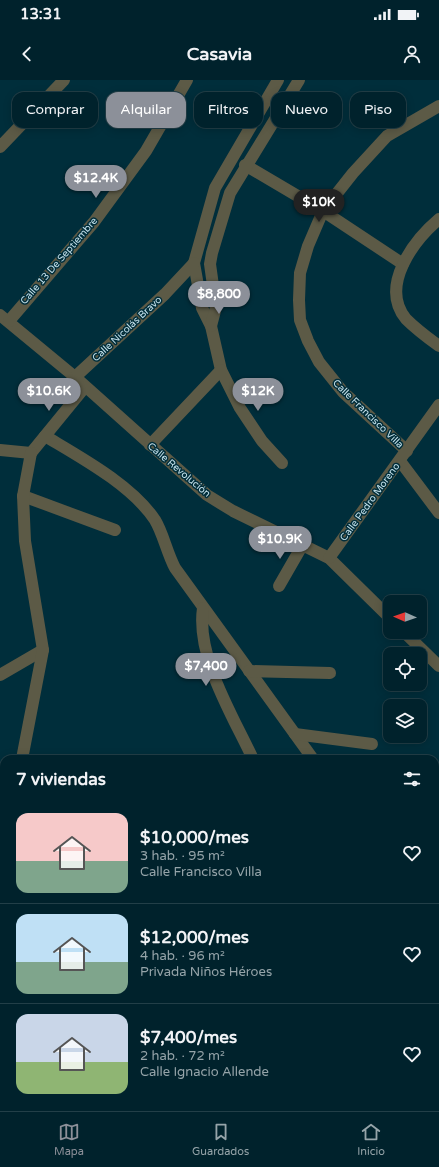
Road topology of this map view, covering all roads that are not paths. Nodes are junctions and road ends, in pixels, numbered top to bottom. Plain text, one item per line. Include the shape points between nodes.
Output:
1 (64, 80) edge
2 (187, 80) edge
3 (278, 80) edge
4 (299, 80) edge
5 (439, 106) edge
6 (0, 147) edge
7 (245, 165) junction
8 (322, 211) junction
9 (439, 219) edge
10 (194, 263) junction
11 (403, 264) junction
12 (4, 318) edge
13 (211, 326) junction
14 (439, 346) edge
15 (221, 370) junction
16 (75, 377) junction
17 (85, 387) junction
18 (439, 405) edge
19 (46, 436) junction
20 (150, 446) junction
21 (0, 450) edge
22 (31, 453) junction
23 (403, 456) junction
24 (282, 462) dead end
25 (23, 496) junction
26 (439, 513) edge
27 (115, 530) dead end
28 (302, 546) junction
29 (329, 558) junction
30 (279, 586) dead end
31 (204, 608) junction
32 (383, 611) edge
33 (411, 639) edge
34 (43, 650) junction
35 (439, 666) edge
36 (249, 671) junction
37 (330, 673) dead end
38 (0, 675) edge
39 (295, 734) junction
40 (372, 744) dead end
41 (23, 755) edge
42 (251, 755) edge
43 (310, 755) edge

1 - 6 street
2 - 12 street, Calle 13 De Septiembre via 146,150 94,222
3 - 10 street via 215,188
4 - 7 street
5 - 8 street, Calle Francisco Villa via 387,136
7 - 8 street
7 - 13 street via 230,193 212,253 210,273 216,307
8 - 11 street
8 - 23 street, Calle Francisco Villa via 300,273 300,320 319,362
9 - 11 street via 423,233
10 - 13 street via 202,308
10 - 16 street, Calle Nicolás Bravo via 165,294
11 - 14 street via 396,285 396,297 400,308 406,318
12 - 16 street, Calle Revolución
13 - 15 street
15 - 20 street
15 - 24 street via 240,408 262,441
16 - 17 street, Calle Revolución
17 - 19 street
17 - 20 street, Calle Revolución
18 - 23 street, Calle Pedro Moreno
19 - 22 street
19 - 31 street via 107,474 136,499 154,519 175,568
20 - 28 street, Calle Revolución via 207,495
21 - 22 street
22 - 25 street
23 - 26 street, Calle Francisco Villa
23 - 29 street, Calle Pedro Moreno
25 - 27 street
25 - 34 street via 25,541
28 - 29 street, Calle Revolución
28 - 30 street
29 - 32 street, Calle Revolución
31 - 36 street
31 - 42 street via 201,623 208,664
33 - 35 street
34 - 38 street
34 - 41 street
36 - 37 street
36 - 39 street
39 - 40 street
39 - 43 street

